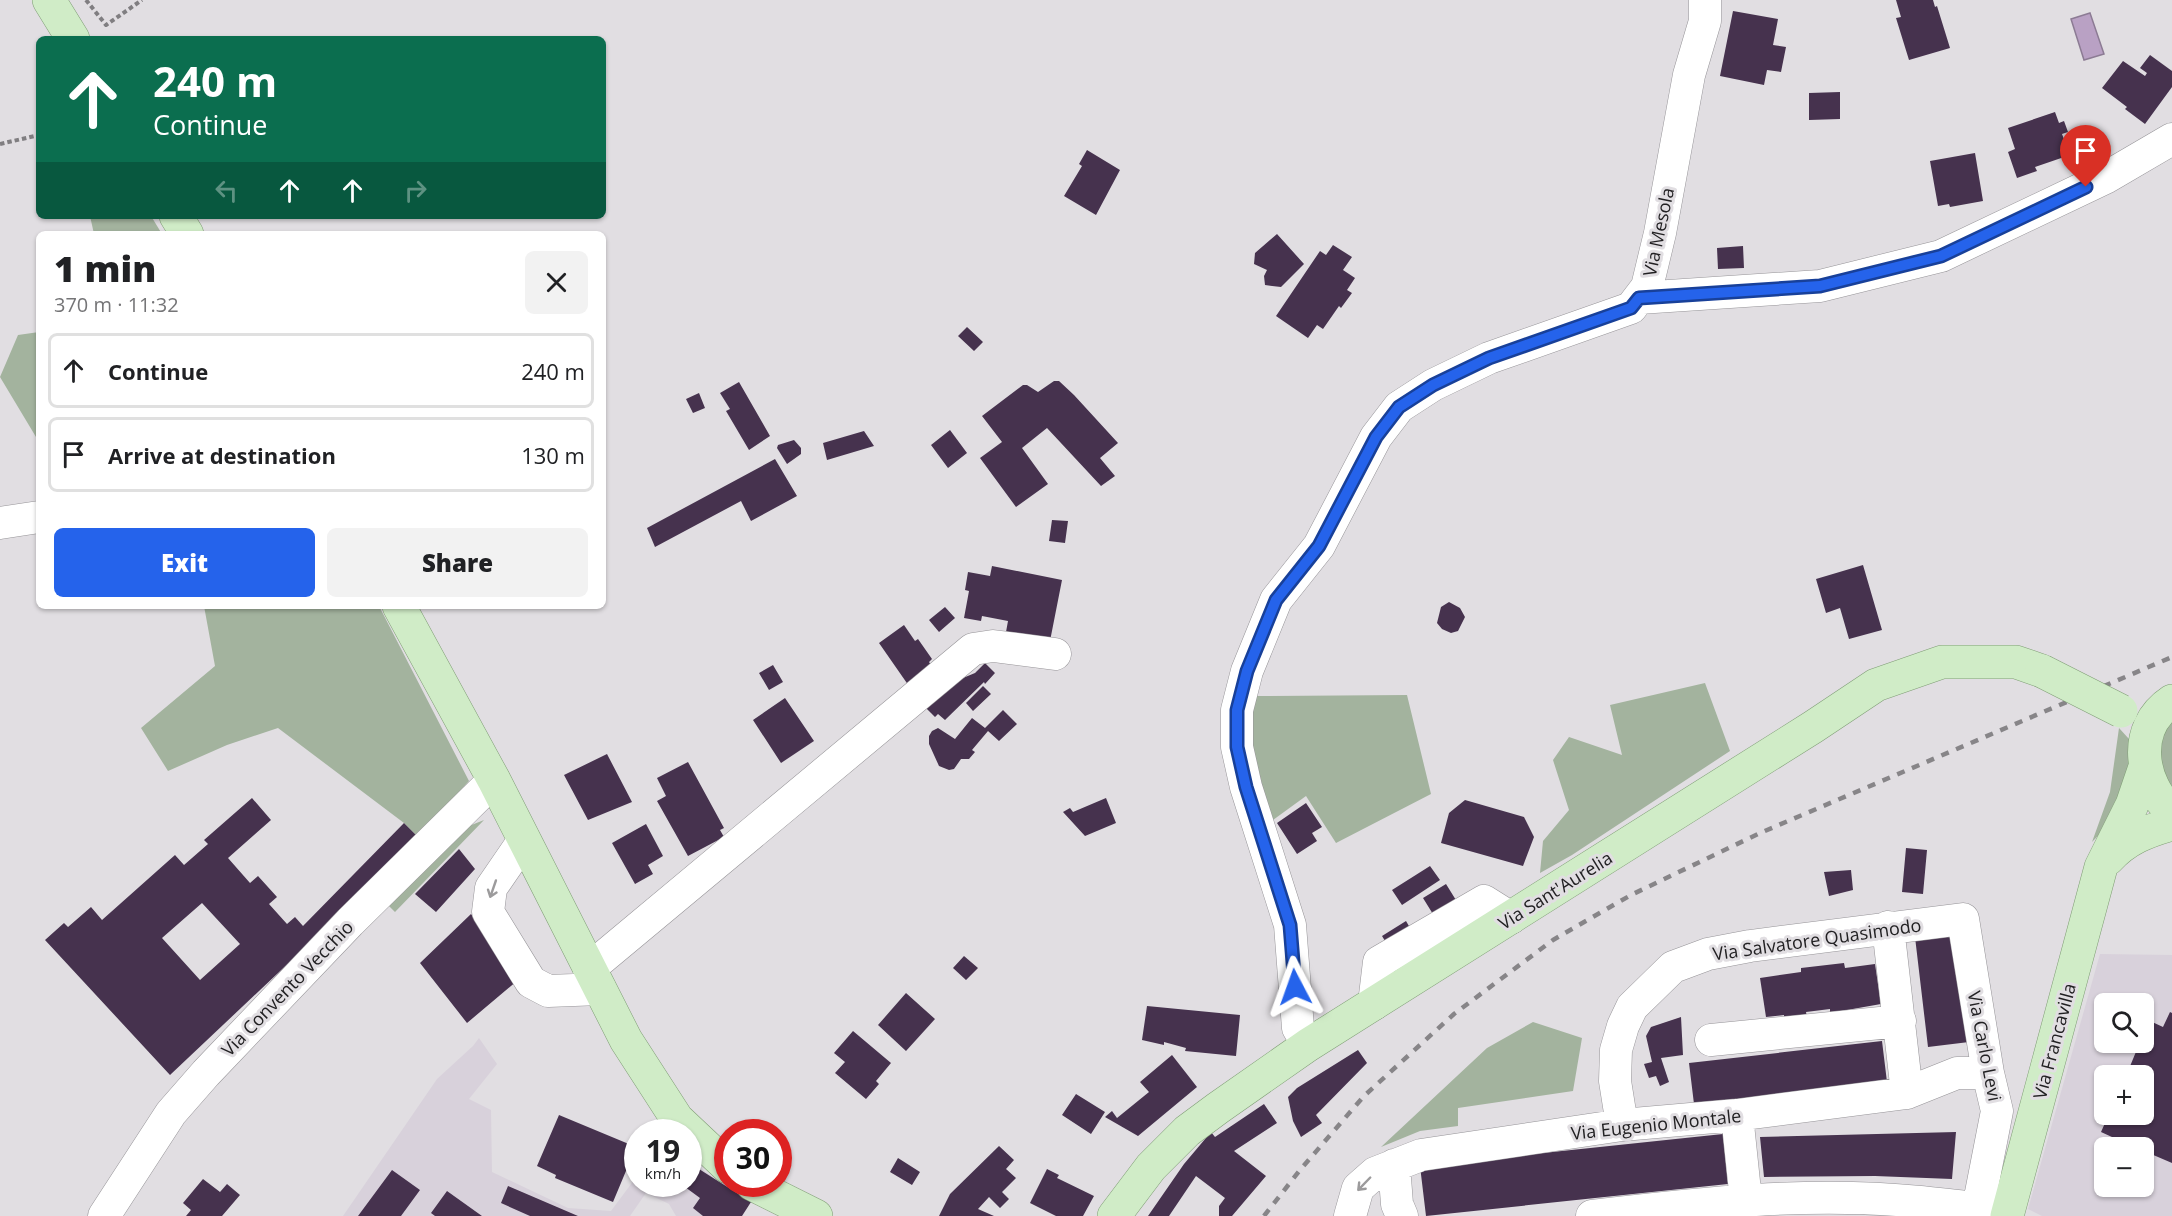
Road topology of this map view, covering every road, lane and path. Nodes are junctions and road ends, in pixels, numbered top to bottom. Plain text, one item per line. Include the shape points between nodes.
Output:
1 (49, 0) edge
2 (86, 0) edge
3 (142, 0) edge
4 (1705, 0) edge
5 (71, 36) edge
6 (36, 136) edge
7 (2172, 140) edge
8 (0, 144) edge
9 (1639, 298) junction
10 (36, 518) edge
11 (0, 523) edge
12 (401, 609) edge
13 (1055, 654) dead end
14 (2170, 702) edge
15 (2121, 711) junction
16 (2145, 755) junction
17 (494, 780) junction
18 (2172, 812) edge
19 (2172, 824) edge
20 (524, 840) junction
21 (2101, 867) junction
22 (1963, 919) joint
23 (1888, 927) junction
24 (595, 979) junction
25 (1900, 1021) junction
26 (1711, 1040) dead end
27 (1308, 1045) junction
28 (1988, 1073) junction
29 (1906, 1093) junction
30 (1737, 1115) junction
31 (1622, 1125) junction
32 (714, 1154) edge
33 (1394, 1165) junction
34 (778, 1197) edge
35 (1746, 1201) junction
36 (1910, 1209) edge
37 (1682, 1211) edge
38 (1994, 1213) edge
39 (104, 1216) edge
40 (816, 1216) edge
41 (1114, 1216) edge
42 (1350, 1216) edge
43 (1402, 1216) edge
44 (1592, 1216) edge

1 - 5 main road
2 - 3 path via 106,25
4 - 9 street, Via Mesola via 1705,21 1689,75 1660,233 1647,287
6 - 8 path
7 - 9 street via 2107,177 1941,256 1820,286
9 - 27 street, Via Mesola via 1631,308 1489,358 1433,385 1399,407 1376,437 1319,546 1276,600 1247,671 1237,710 1237,747 1290,925 1298,1028
10 - 11 street
12 - 17 main road
13 - 24 street via 993,646 973,649
14 - 15 main road
14 - 16 main road via 2153,722
15 - 16 main road
15 - 27 main road, Via Sant'Aurelia, bridge via 2016,662 1942,662 1876,684 1814,727
16 - 18 main road via 2150,784
16 - 21 main road, Via Francavilla via 2132,805
17 - 20 main road
17 - 39 street, Via Convento Vecchio via 350,922 206,1073 171,1113
19 - 21 main road via 2119,846
20 - 24 main road
20 -> 24 street via 490,888 488,912 531,982 548,991
21 - 38 main road, Via Francavilla
22 - 23 street, Via Salvatore Quasimodo
22 - 28 street, Via Carlo Levi
23 - 25 street
23 - 31 street, Via Salvatore Quasimodo via 1750,946 1673,966 1632,1007 1623,1026 1616,1050 1615,1081
24 - 32 main road via 626,1041 677,1119
25 - 26 street
25 - 29 street
27 - 41 main road, Via Sant'Aurelia via 1187,1131 1151,1167
28 - 29 street, Via Eugenio Montale via 1957,1073
28 - 38 street, Via Carlo Levi via 1998,1111
29 - 30 street, Via Eugenio Montale
30 - 31 street, Via Eugenio Montale
30 - 35 street
31 - 33 street, Via Eugenio Montale via 1421,1155
33 -> 42 street, Via Eugenio Montale via 1375,1173 1358,1188
33 - 43 street via 1397,1204
34 - 40 main road
35 - 36 street via 1810,1197
35 - 37 street
36 - 38 street
37 - 44 street

